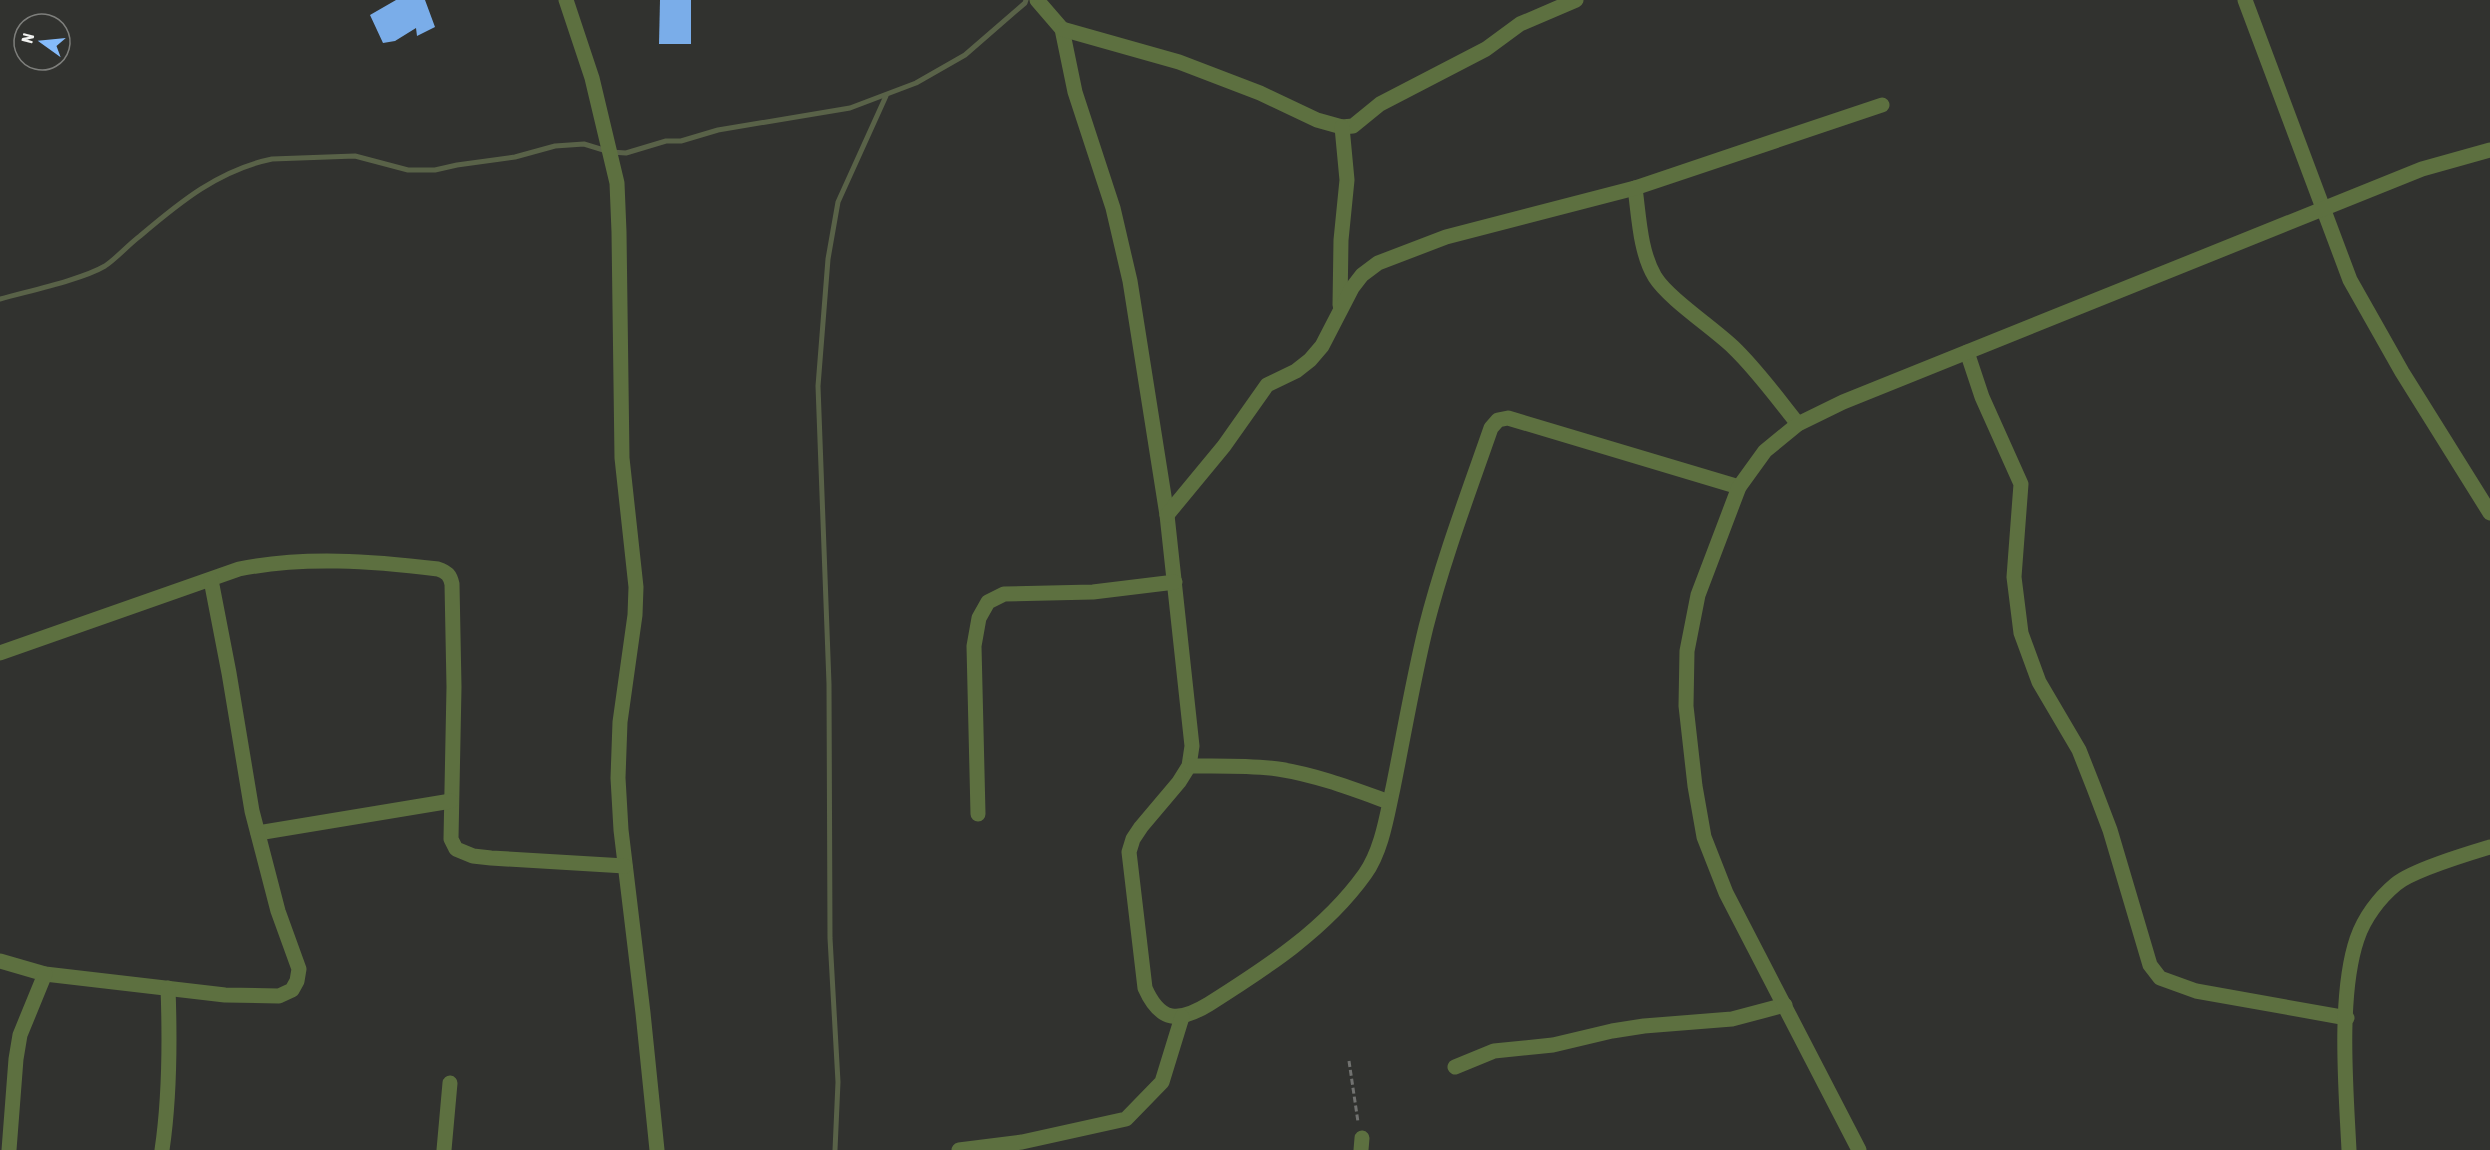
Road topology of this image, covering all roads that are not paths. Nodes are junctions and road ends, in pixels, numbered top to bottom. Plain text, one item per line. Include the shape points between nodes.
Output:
1 (566, 0) edge
2 (1037, 0) edge
3 (1576, 0) edge
4 (2245, 0) edge
5 (1062, 29) junction
6 (1882, 105) dead end
7 (1342, 127) junction
8 (2490, 150) edge
9 (1635, 188) junction
10 (2322, 207) junction
11 (1340, 308) junction
12 (1967, 352) junction
13 (1798, 424) junction
14 (1739, 487) junction
15 (2490, 513) edge
16 (1167, 514) junction
17 (211, 580) junction
18 (1174, 582) junction
19 (0, 654) edge
20 (1190, 765) junction
21 (451, 801) junction
22 (1389, 802) junction
23 (978, 814) dead end
24 (258, 833) junction
25 (2490, 847) edge
26 (625, 866) junction
27 (0, 961) edge
28 (45, 974) junction
29 (168, 988) junction
30 (1785, 1005) junction
31 (1182, 1017) junction
32 (2347, 1018) junction
33 (1455, 1067) dead end
34 (450, 1083) dead end
35 (9, 1150) edge
36 (162, 1150) edge
37 (444, 1150) edge
38 (657, 1150) edge
39 (959, 1150) edge
40 (1859, 1150) edge
41 (2349, 1150) edge

1 - 26 street via 592,78 616,183 620,232 622,458 636,587 618,778
2 - 5 street
3 - 7 street via 1520,24 1486,49 1380,104 1353,126
4 - 10 street
5 - 7 street via 1179,62
5 - 16 street via 1075,92 1113,208 1130,281
6 - 9 street
7 - 11 street via 1347,180
8 - 10 street via 2422,169
9 - 11 street via 1446,237 1378,263 1362,275
9 - 13 street via 1645,248 1656,279 1735,349
10 - 12 street
10 - 15 street via 2350,280 2375,326
11 - 16 street via 1322,346 1296,371 1268,385
12 - 13 street
12 - 32 street via 2021,484 2014,577 2021,633 2039,682 2079,750 2094,788 2150,965 2160,978 2196,991
13 - 14 street via 1765,451
14 - 22 street via 1508,418 1498,420 1491,428 1441,572
14 - 30 street via 1698,595 1686,651 1686,706 1704,837 1726,893
16 - 18 street
17 - 19 street
17 - 21 street via 248,567 299,562 357,561 446,572 452,584
17 - 24 street
18 - 20 street via 1192,746
18 - 23 street via 1093,592 1004,594 988,602 979,618 974,646
20 - 22 street via 1278,769
20 - 31 street via 1141,827 1129,852 1145,988 1159,1012
21 - 24 street
21 - 26 street via 451,839 463,853
22 - 31 street via 1378,846 1366,872 1336,909 1258,972
24 - 29 street via 278,911 299,969 292,990 279,996 260,997
25 - 32 street via 2398,882 2372,909 2357,939 2349,974
26 - 38 street
27 - 28 street
28 - 29 street
28 - 35 street via 20,1035
29 - 36 street via 170,1038
30 - 33 street via 1732,1019 1644,1026 1562,1044 1494,1051
30 - 40 street
31 - 39 street via 1162,1082 1126,1119 1022,1142
32 - 41 street
34 - 37 street

